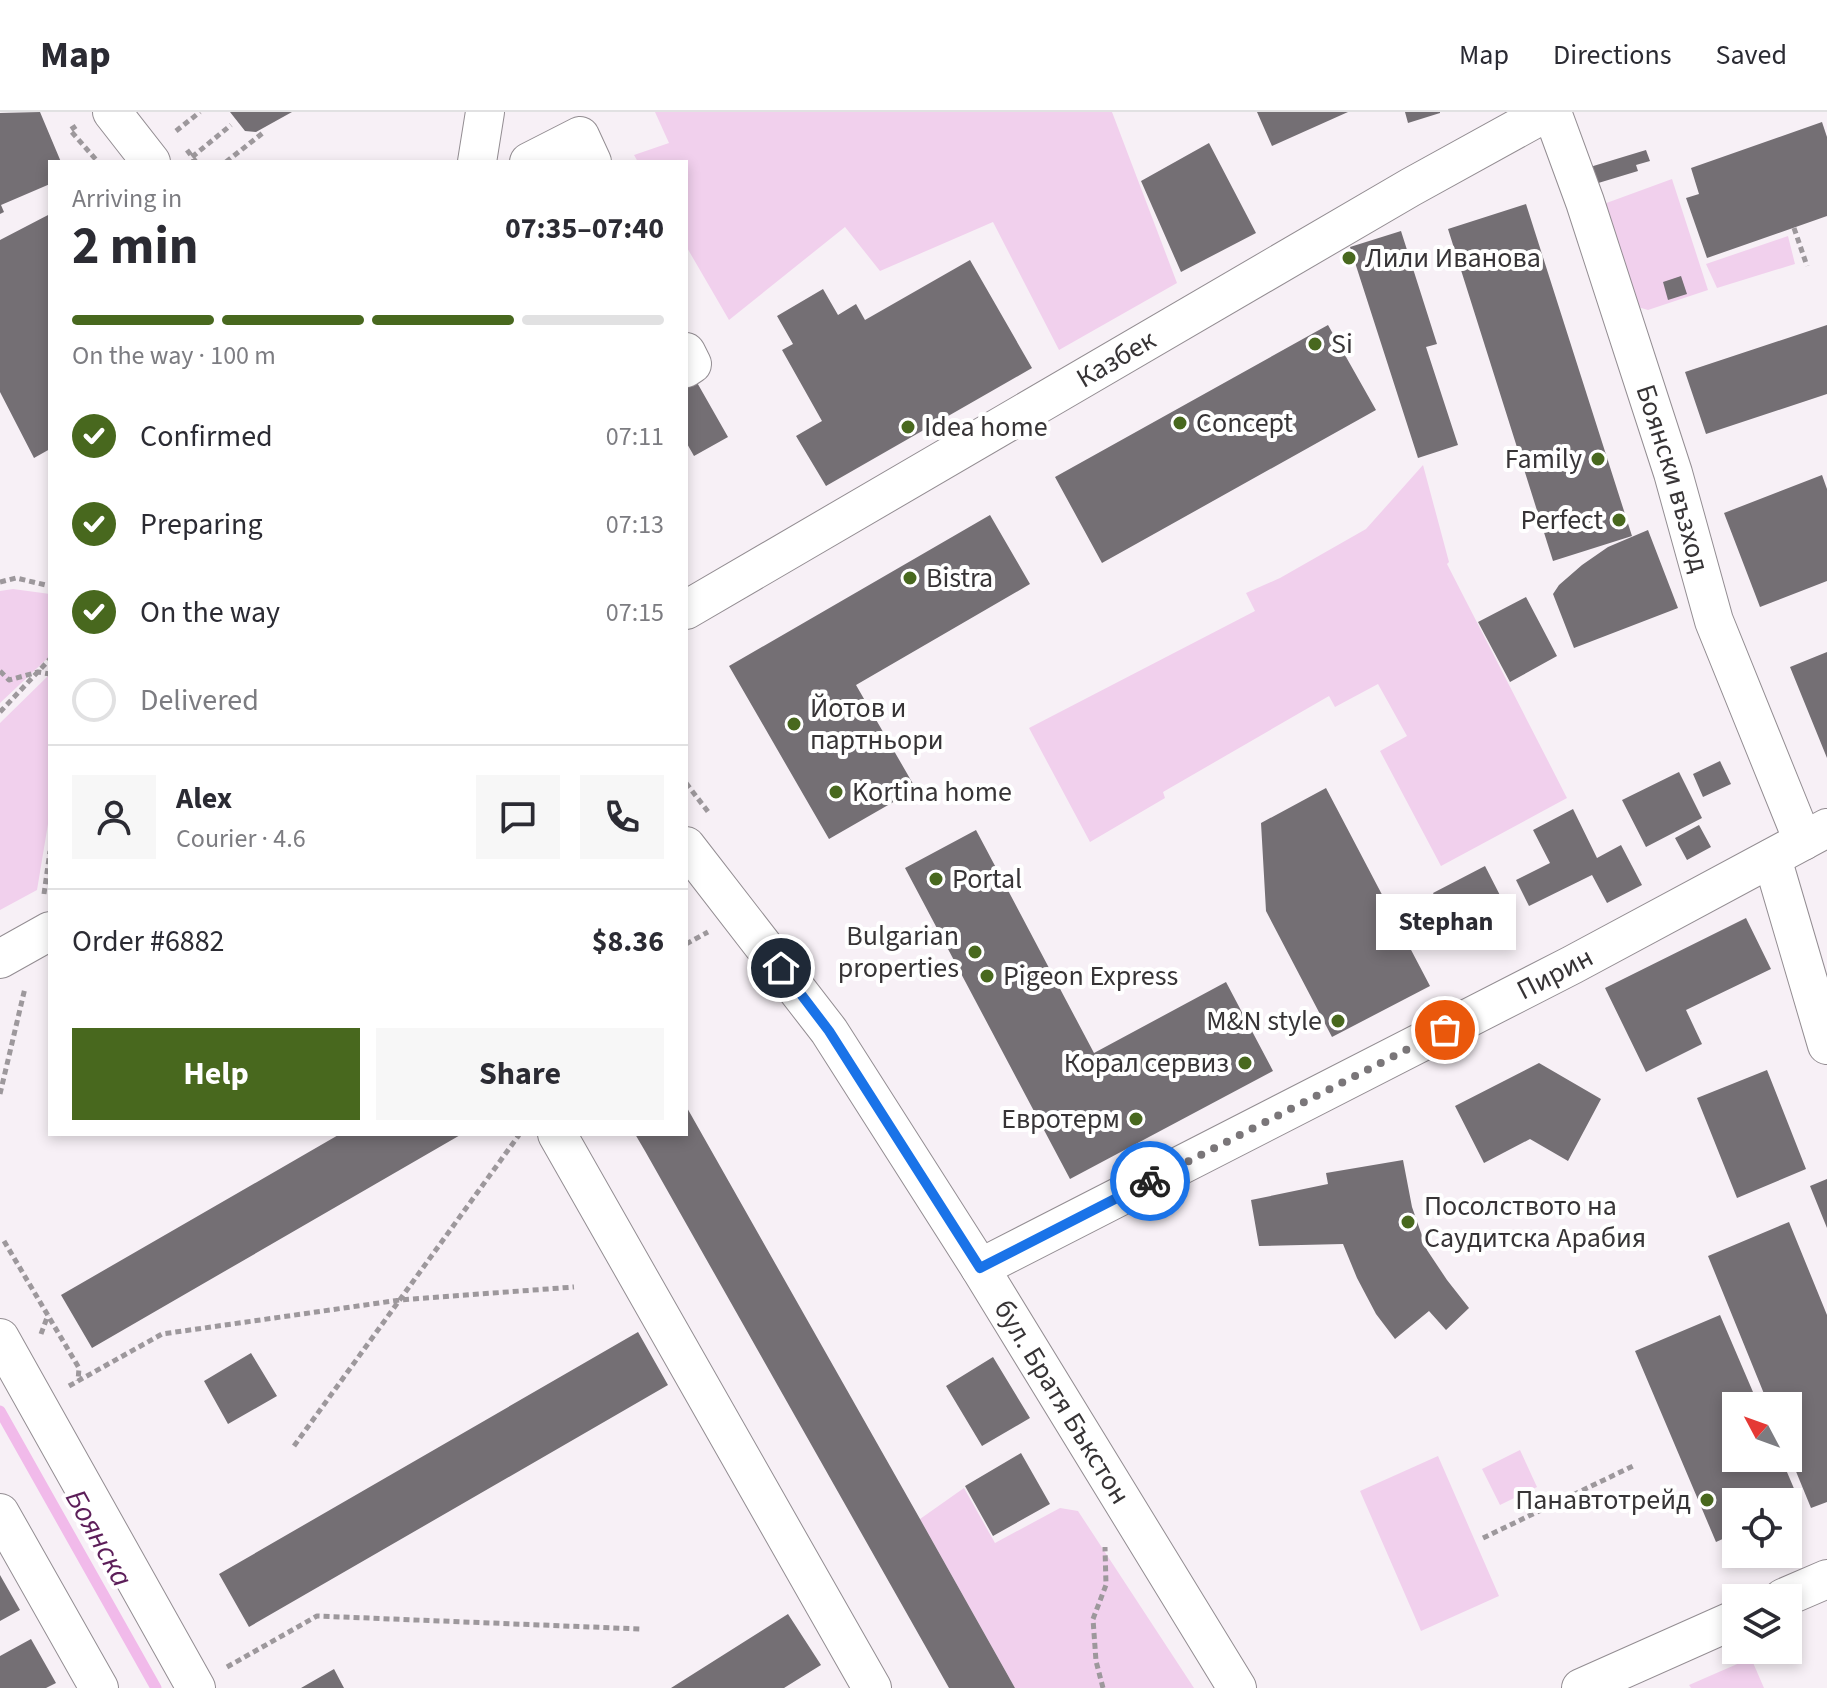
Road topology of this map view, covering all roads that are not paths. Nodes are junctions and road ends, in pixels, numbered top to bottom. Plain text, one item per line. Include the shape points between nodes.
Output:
1 (112, 112) edge
2 (485, 112) edge
3 (1550, 112) edge
4 (162, 148) edge
5 (477, 160) edge
6 (533, 160) edge
7 (591, 160) edge
8 (688, 609) edge
9 (1800, 842) edge
10 (688, 849) edge
11 (47, 913) edge
12 (14, 970) edge
13 (1827, 1045) edge
14 (558, 1136) edge
15 (980, 1268) junction
16 (0, 1338) edge
17 (0, 1513) edge
18 (1827, 1579) edge
19 (1802, 1590) edge
20 (1722, 1625) edge
21 (195, 1687) edge
22 (99, 1688) edge
23 (872, 1688) edge
24 (1237, 1688) edge
25 (1581, 1688) edge

1 - 4 street
2 - 5 street
3 - 8 street, Казбек via 1411,187
3 - 9 street, Боянски възход via 1679,471 1714,621
6 - 7 street via 580,136
9 - 13 street, Боянски възход
9 - 15 street, Пирин via 1572,965
10 - 15 street, бул. Братя Бъкстон via 829,1031
11 - 12 street
14 - 23 street
15 - 24 street, бул. Братя Бъкстон
16 - 21 street
17 - 22 street
18 - 19 street
20 - 25 street

